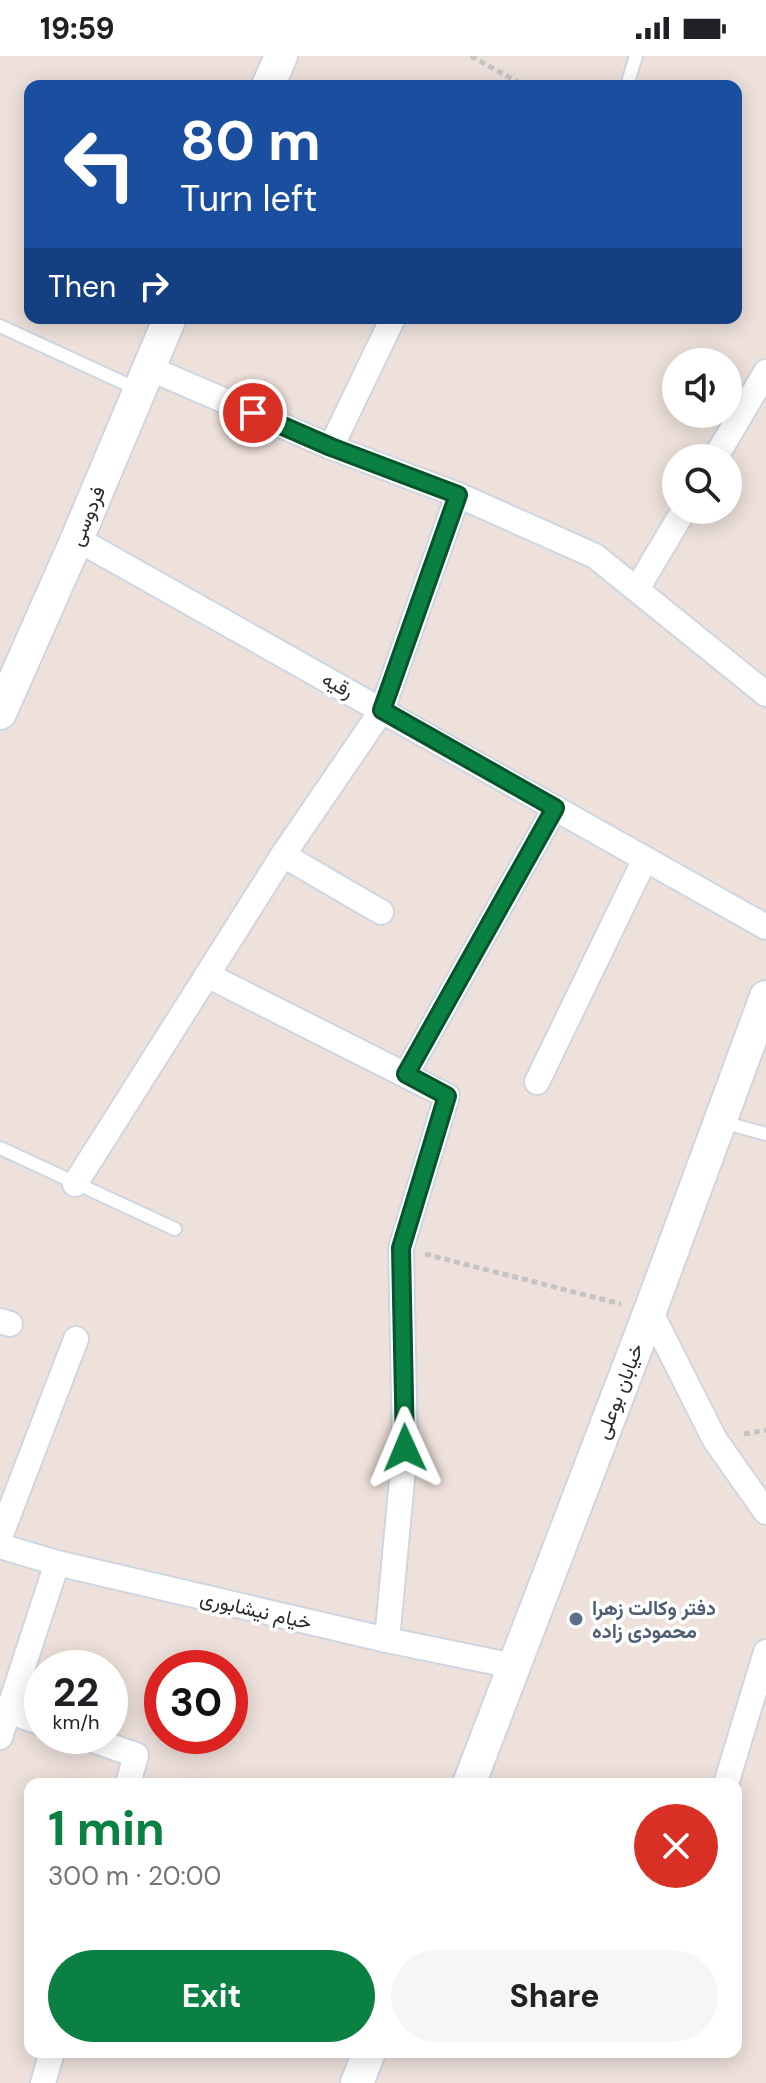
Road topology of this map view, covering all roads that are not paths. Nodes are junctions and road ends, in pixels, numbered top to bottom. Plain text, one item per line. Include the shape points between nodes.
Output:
1 (281, 56) edge
2 (636, 56) edge
3 (629, 79) dead end
4 (271, 80) edge
5 (167, 324) edge
6 (390, 324) edge
7 (0, 326) edge
8 (766, 372) edge
9 (144, 380) junction
10 (723, 444) edge
11 (331, 447) junction
12 (458, 495) junction
13 (676, 524) edge
14 (77, 539) junction
15 (637, 589) junction
16 (3, 694) edge
17 (766, 694) edge
18 (382, 710) junction
19 (555, 808) junction
20 (283, 855) junction
21 (645, 859) junction
22 (381, 912) dead end
23 (766, 927) edge
24 (207, 975) junction
25 (766, 997) edge
26 (406, 1074) junction
27 (537, 1082) dead end
28 (720, 1121) junction
29 (766, 1134) edge
30 (0, 1148) edge
31 (75, 1184) junction
32 (175, 1229) dead end
33 (650, 1311) junction
34 (76, 1339) dead end
35 (766, 1512) edge
36 (0, 1537) edge
37 (0, 1546) edge
38 (57, 1563) junction
39 (387, 1640) junction
40 (766, 1652) edge
41 (514, 1666) junction
42 (4, 1709) edge
43 (24, 1716) edge
44 (0, 1737) edge
45 (128, 1752) edge
46 (130, 1778) edge
47 (471, 1778) edge
48 (728, 1778) edge
49 (50, 2058) edge
50 (367, 2058) edge
51 (43, 2083) edge
52 (357, 2083) edge

1 - 4 main road
2 - 3 lane
5 - 9 main road, فردوسی
6 - 11 street
7 - 9 lane
8 - 10 street
9 - 11 street
9 - 14 main road, فردوسی
11 - 12 street
12 - 15 street via 595,556
12 - 18 street
13 - 15 street
14 - 16 main road, فردوسی
14 - 18 street, رقیه
15 - 17 street
18 - 19 street, رقیه
18 - 20 street
19 - 21 street, رقیه
19 - 26 street
20 - 22 street
20 - 24 street
21 - 23 street, رقیه
21 - 27 street
24 - 26 street
24 - 31 street
25 - 28 main road, خیابان بوعلی
26 - 39 street via 447,1096 401,1248 405,1448
28 - 29 lane
28 - 33 main road, خیابان بوعلی
30 - 31 lane
31 - 32 lane
33 - 35 street via 715,1440
33 - 41 main road, خیابان بوعلی
34 - 36 street
37 - 38 street, خیام نیشابوری
38 - 39 street, خیام نیشابوری
38 - 42 street
39 - 41 street, خیام نیشابوری
40 - 48 street
41 - 47 main road, خیابان بوعلی
42 - 43 street
42 - 44 street
45 - 46 street via 136,1755
49 - 51 street
50 - 52 main road

